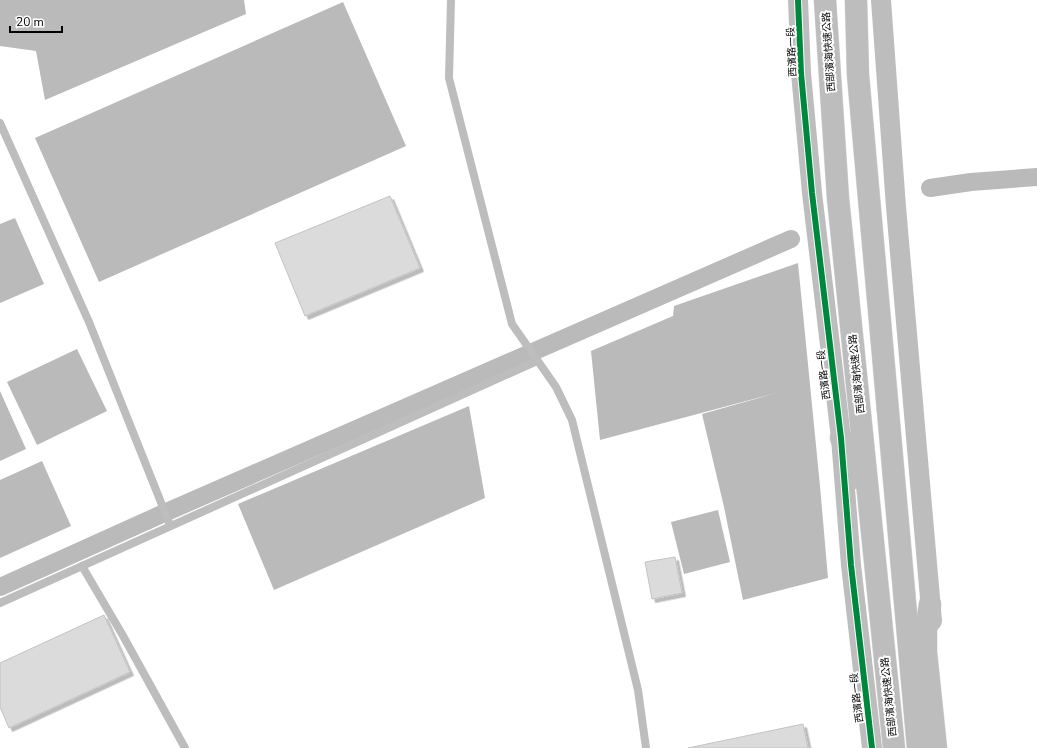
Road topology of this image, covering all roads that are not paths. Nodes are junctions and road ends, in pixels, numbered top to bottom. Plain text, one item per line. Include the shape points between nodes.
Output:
1 (451, 0) edge
2 (798, 0) edge
3 (825, 0) edge
4 (856, 0) edge
5 (881, 0) edge
6 (0, 123) edge
7 (538, 361) junction
8 (841, 438) junction
9 (170, 526) junction
10 (82, 566) junction
11 (0, 603) edge
12 (930, 604) junction
13 (883, 641) junction
14 (185, 748) edge
15 (646, 748) edge
16 (872, 748) edge
17 (894, 748) edge
18 (918, 748) edge
19 (936, 748) edge
20 (945, 748) edge

1 - 7 lane via 449,78 512,324
2 - 8 street, 西濱路一段 via 812,193
3 - 13 highway, 西部濱海快速公路 via 838,198
4 - 18 highway via 858,75
5 - 12 street
6 - 9 lane via 89,322
7 - 9 lane
7 - 15 lane via 556,388 572,420 638,690
8 - 13 highway via 857,466 869,603
8 - 16 street, 西濱路一段 via 851,565
9 - 10 lane
10 - 11 lane
10 - 14 lane
12 - 19 highway via 926,652
12 - 20 street
13 - 17 highway, 西部濱海快速公路

